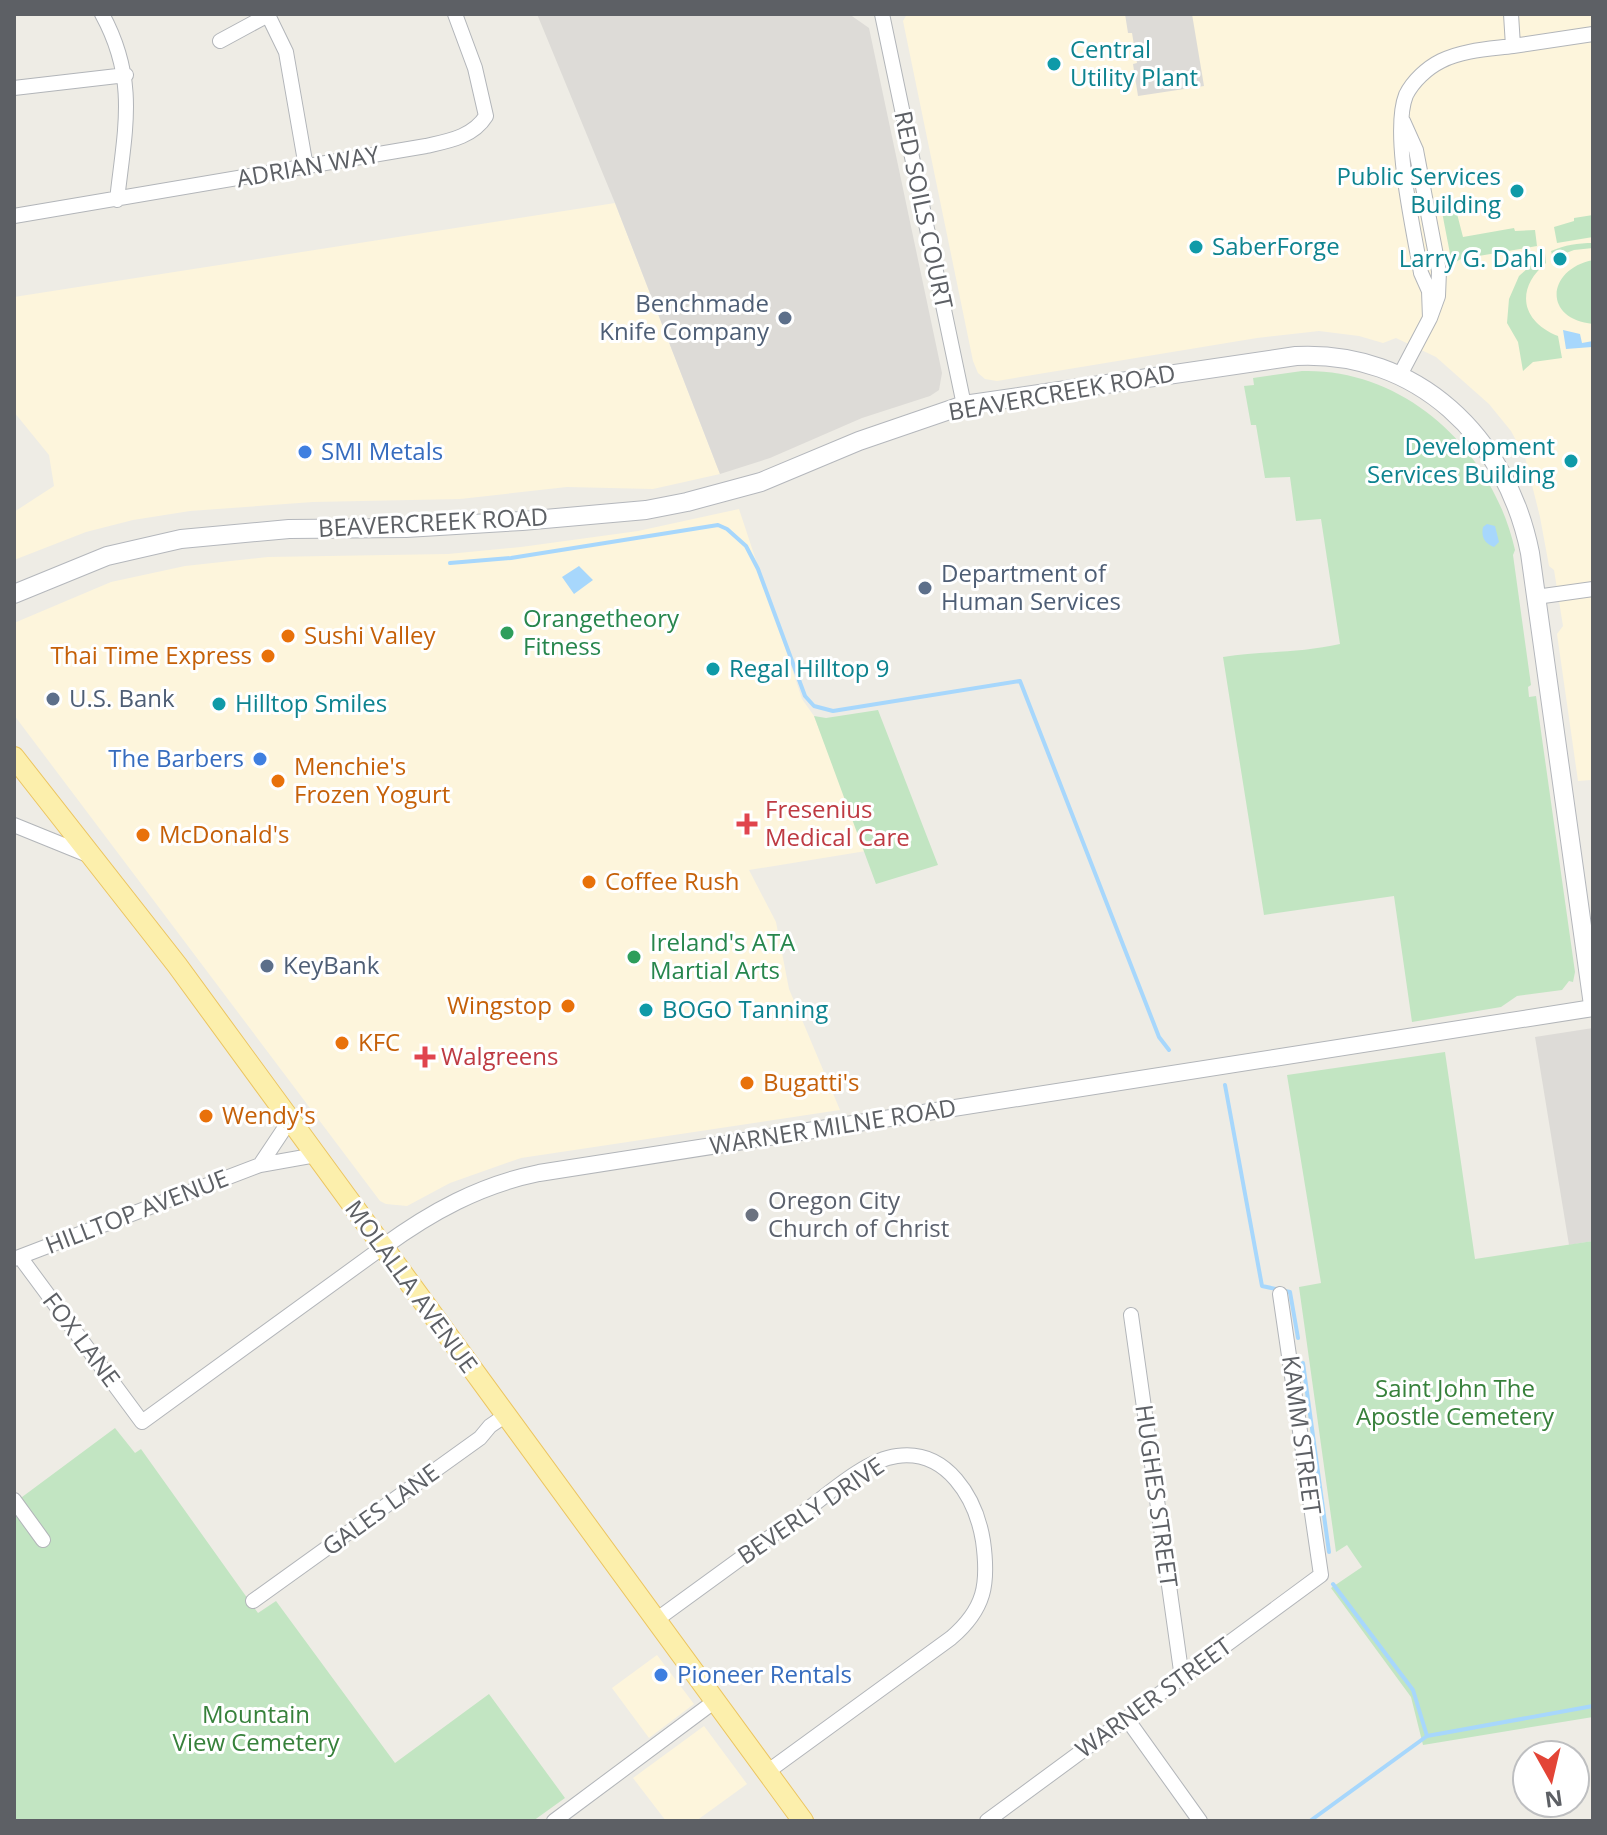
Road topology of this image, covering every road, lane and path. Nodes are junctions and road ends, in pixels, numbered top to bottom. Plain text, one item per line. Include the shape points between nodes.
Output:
1 (102, 14) edge
2 (455, 14) edge
3 (882, 14) edge
4 (1511, 14) edge
5 (269, 15) edge
6 (1593, 34) edge
7 (220, 41) dead end
8 (1513, 46) junction
9 (126, 75) junction
10 (14, 88) edge
11 (306, 167) junction
12 (117, 200) junction
13 (14, 216) edge
14 (1400, 375) junction
15 (964, 405) junction
16 (1593, 589) edge
17 (14, 594) edge
18 (1536, 597) junction
19 (14, 757) edge
20 (14, 825) edge
21 (92, 856) junction
22 (1593, 1007) edge
23 (290, 1120) junction
24 (316, 1155) junction
25 (260, 1165) junction
26 (383, 1247) junction
27 (17, 1258) edge
28 (1280, 1294) dead end
29 (1131, 1315) dead end
30 (506, 1415) junction
31 (142, 1422) joint
32 (14, 1500) edge
33 (43, 1540) dead end
34 (1321, 1575) joint
35 (253, 1601) dead end
36 (656, 1620) junction
37 (1182, 1678) junction
38 (715, 1701) junction
39 (1127, 1719) junction
40 (767, 1772) junction
41 (992, 1820) edge
42 (554, 1821) edge
43 (803, 1821) edge
44 (1200, 1821) edge

1 - 9 street
2 - 11 street, ADRIAN WAY via 485,102 480,126 462,137 426,146
3 - 15 street, RED SOILS COURT
4 - 8 street
5 - 7 street
5 - 11 street via 286,52
6 - 8 street
8 - 14 street via 1453,56 1430,68 1406,96 1403,120 1416,150 1439,271 1430,318
9 - 10 street
9 - 12 street via 127,117
11 - 12 street, ADRIAN WAY
12 - 13 street, ADRIAN WAY
14 - 15 main road, BEAVERCREEK ROAD via 1359,360 1296,356
14 - 18 main road, BEAVERCREEK ROAD via 1454,412 1494,463 1523,523
15 - 17 main road, BEAVERCREEK ROAD via 761,482 687,502 522,521 289,529 181,539 107,556
16 - 18 street
18 - 22 main road, BEAVERCREEK ROAD
19 - 21 main road, MOLALLA AVENUE
20 - 21 street
21 - 23 main road, MOLALLA AVENUE
22 - 26 street, WARNER MILNE ROAD via 539,1173 455,1200
23 - 24 main road, MOLALLA AVENUE
23 - 25 street, HILLTOP AVENUE
24 - 25 street, HILLTOP AVENUE
24 - 26 main road, MOLALLA AVENUE
25 - 27 street, HILLTOP AVENUE
26 - 30 main road, MOLALLA AVENUE
26 - 31 street, WARNER MILNE ROAD
27 - 31 street, FOX LANE
28 - 34 street, KAMM STREET
29 - 37 street, HUGHES STREET
30 - 35 street, GALES LANE
30 - 36 main road, MOLALLA AVENUE
32 - 33 street
34 - 37 street, WARNER STREET
36 - 38 main road, MOLALLA AVENUE
36 - 40 street, BEVERLY DRIVE via 881,1460 921,1457 946,1470 964,1488 978,1519 985,1560 985,1590 971,1618
37 - 39 street, WARNER STREET
38 - 40 main road, MOLALLA AVENUE
38 - 42 street
39 - 41 street, WARNER STREET
39 - 44 street
40 - 43 main road, MOLALLA AVENUE

